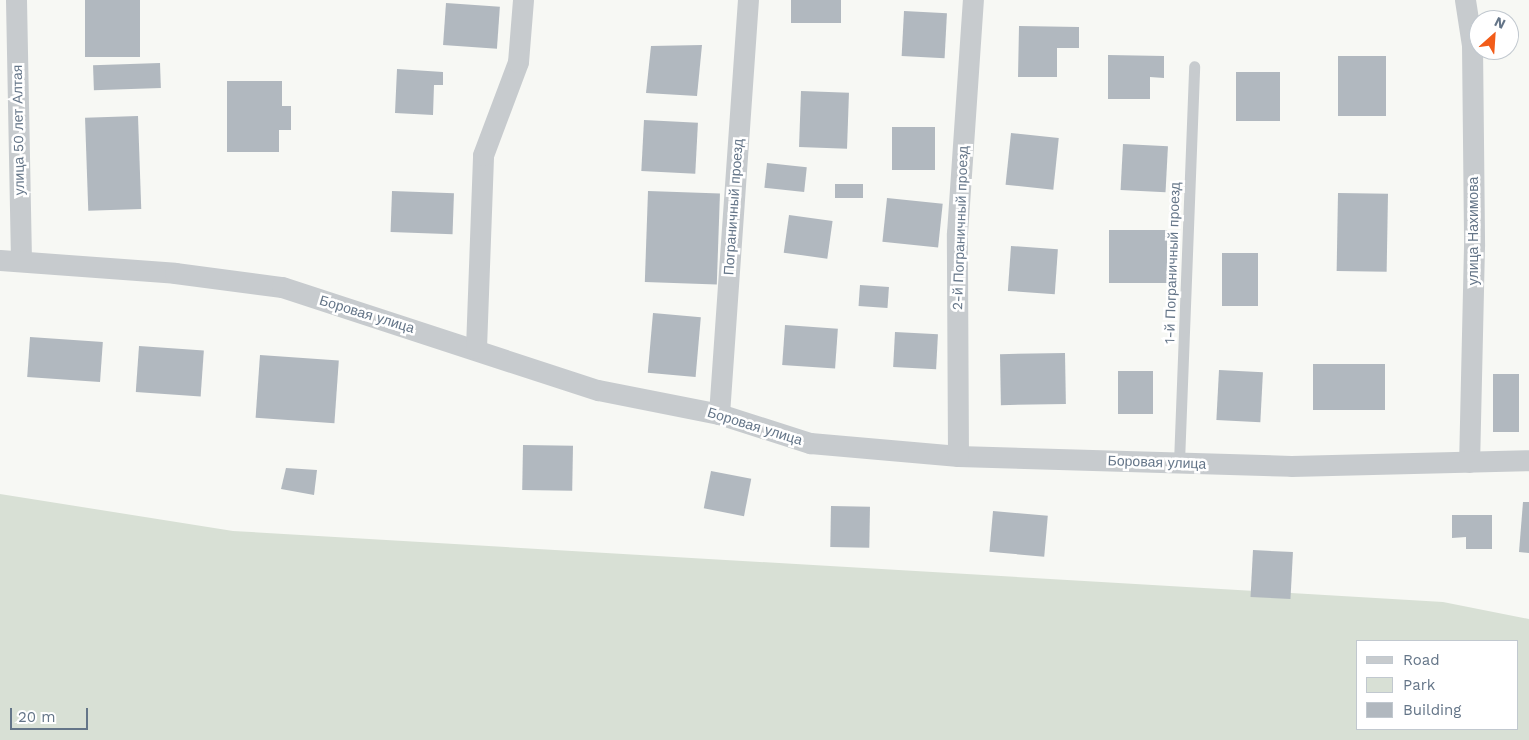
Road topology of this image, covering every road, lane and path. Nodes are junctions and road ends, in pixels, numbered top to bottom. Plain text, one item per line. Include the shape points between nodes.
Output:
1 (16, 0) edge
2 (523, 0) edge
3 (748, 0) edge
4 (974, 0) edge
5 (1465, 0) edge
6 (1194, 66) dead end
7 (0, 260) edge
8 (21, 260) junction
9 (476, 348) junction
10 (719, 414) junction
11 (958, 456) junction
12 (1529, 460) edge
13 (1179, 462) junction
14 (1469, 462) junction

1 - 8 street, улица 50 лет Алтая
2 - 9 street via 518,62 483,155
3 - 10 street, Пограничный проезд
4 - 11 street, 2-й Пограничный проезд via 957,233
5 - 14 street, улица Нахимова via 1472,46 1474,246
6 - 13 lane, 1-й Пограничный проезд
7 - 8 street, Боровая улица
8 - 9 street, Боровая улица via 175,273 282,287
9 - 10 street, Боровая улица via 598,390
10 - 11 street, Боровая улица via 810,443
11 - 13 street, Боровая улица
12 - 14 street, Боровая улица
13 - 14 street, Боровая улица via 1291,466

